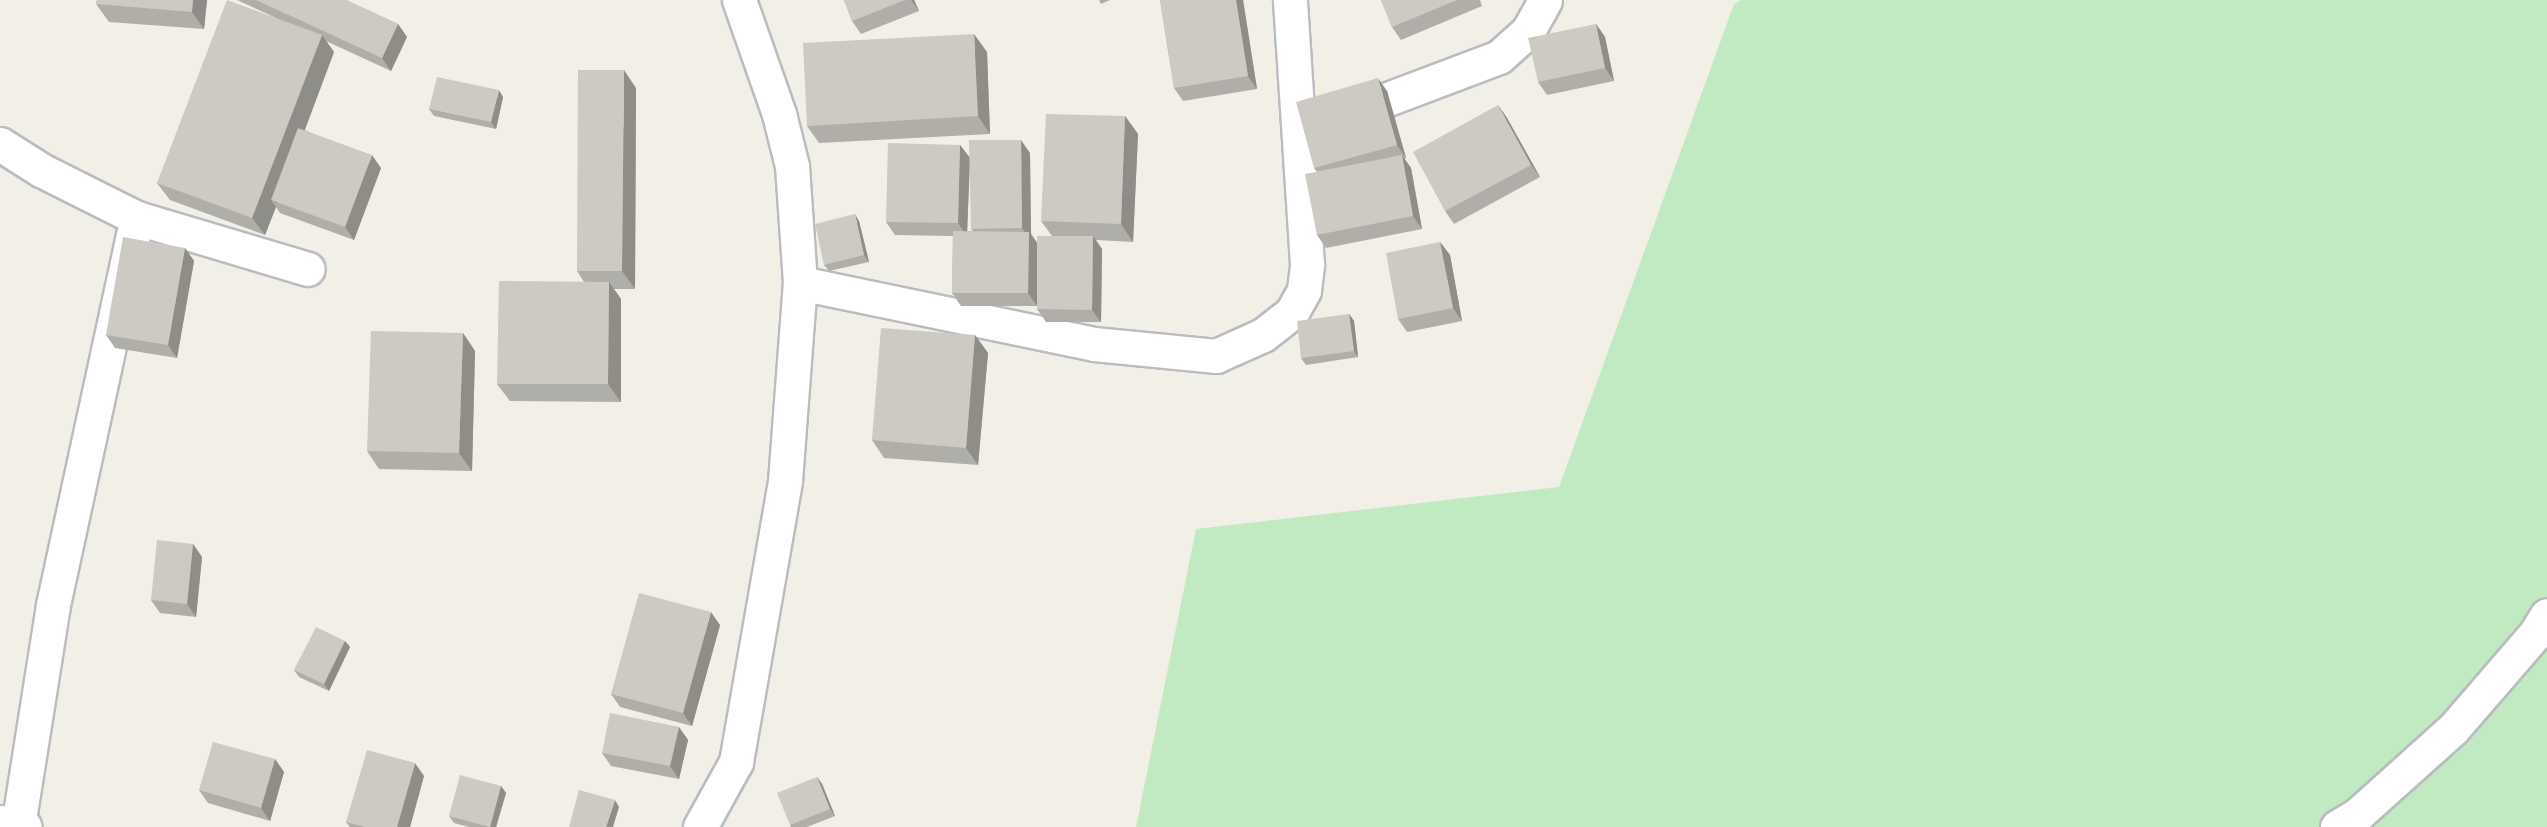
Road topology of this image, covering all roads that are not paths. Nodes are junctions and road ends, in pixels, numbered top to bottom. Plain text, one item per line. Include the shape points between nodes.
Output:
1 (739, 0) edge
2 (1290, 0) edge
3 (1545, 0) edge
4 (1298, 133) junction
5 (0, 144) edge
6 (137, 218) junction
7 (308, 269) dead end
8 (800, 283) junction
9 (2547, 615) edge
10 (14, 825) edge
11 (700, 827) edge
12 (2337, 827) edge

1 - 8 street via 779,114 792,166
2 - 4 street
3 - 4 street via 1528,31 1499,57
4 - 8 street via 1304,290 1292,312 1263,335 1216,356 1094,344
5 - 6 street via 41,170
6 - 7 street
6 - 10 street via 53,605
8 - 11 street via 785,481 736,762
9 - 12 street via 2453,729 2357,815

